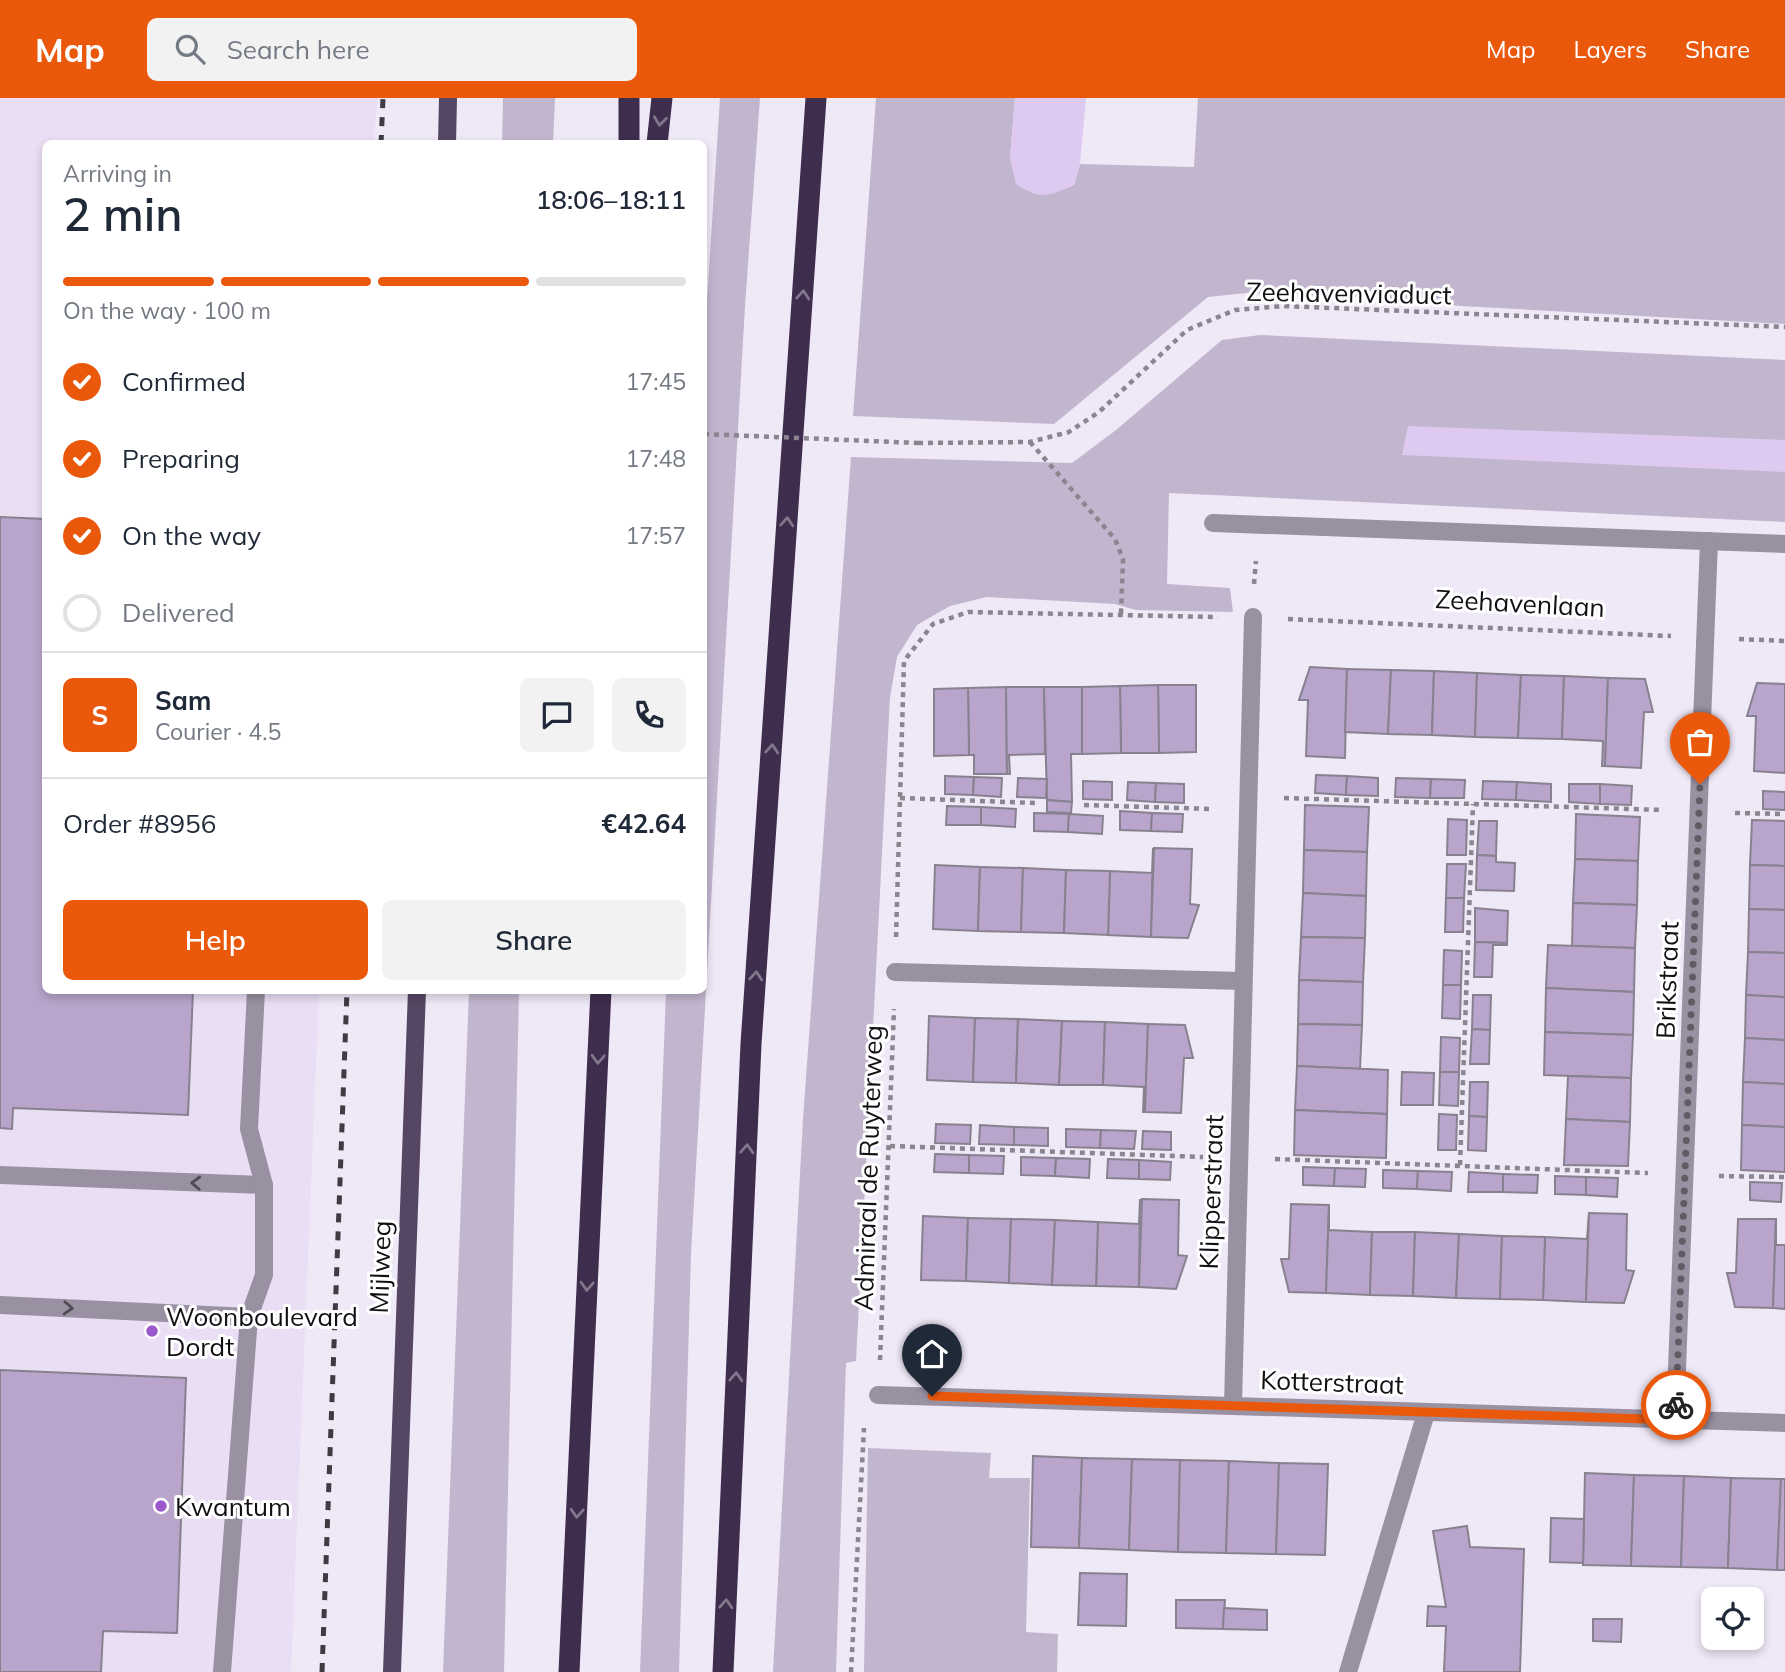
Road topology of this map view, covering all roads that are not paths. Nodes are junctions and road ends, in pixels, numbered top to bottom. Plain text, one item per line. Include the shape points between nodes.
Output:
1 (448, 98) edge
2 (629, 98) edge
3 (662, 98) edge
4 (816, 98) edge
5 (447, 140) edge
6 (629, 140) edge
7 (657, 140) edge
8 (1213, 523) dead end
9 (1709, 541) junction
10 (1785, 544) edge
11 (1252, 618) road end
12 (895, 971) road end
13 (1243, 981) junction
14 (256, 994) edge
15 (417, 994) edge
16 (601, 994) edge
17 (0, 1175) edge
18 (264, 1185) junction
19 (0, 1305) edge
20 (249, 1317) junction
21 (878, 1395) road end
22 (1233, 1405) junction
23 (1426, 1412) junction
24 (1675, 1420) junction
25 (1785, 1423) edge
26 (222, 1672) edge
27 (391, 1672) edge
28 (569, 1672) edge
29 (723, 1672) edge
30 (1348, 1672) edge

1 - 5 main road
2 - 6 highway
3 -> 7 highway
29 -> 4 highway via 751,1044
8 - 9 street
9 - 10 street
9 - 24 street, Brikstraat
11 - 13 street, Klipperstraat
12 - 13 street
13 - 22 street, Klipperstraat
14 - 18 street via 249,1129
15 - 27 main road, Mijlweg
16 -> 28 highway
18 -> 17 street
18 - 20 street via 264,1275
19 -> 20 street
20 - 26 street
21 - 22 street, Kotterstraat
22 - 23 street, Kotterstraat
23 - 24 street, Kotterstraat
23 - 30 street
24 - 25 street, Kotterstraat

